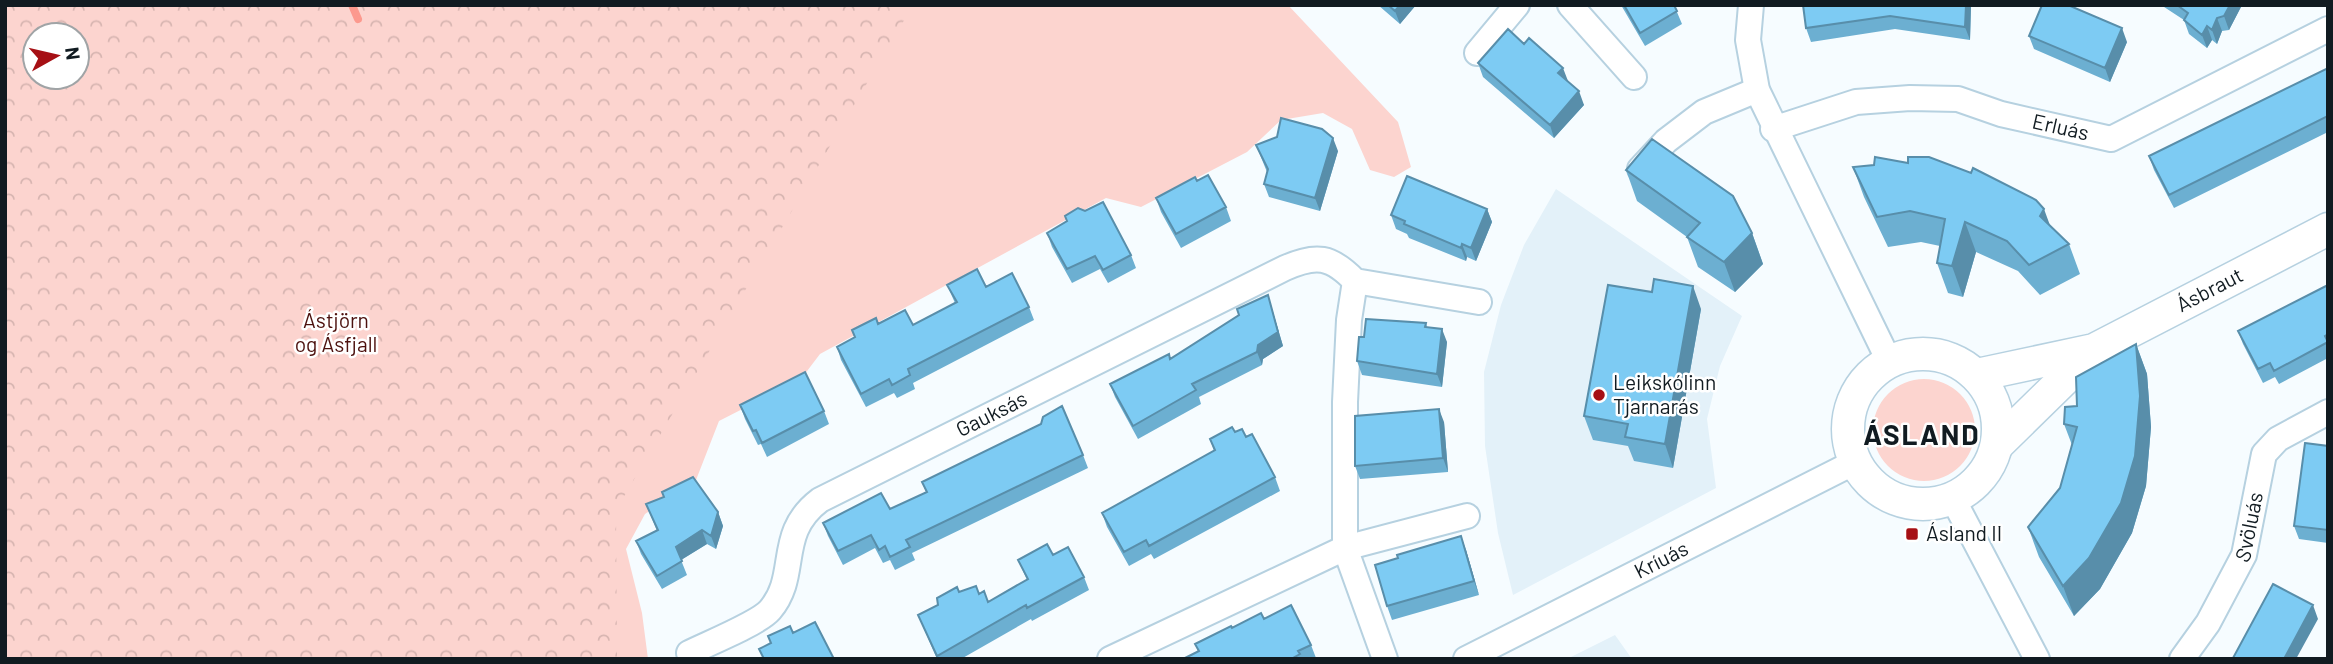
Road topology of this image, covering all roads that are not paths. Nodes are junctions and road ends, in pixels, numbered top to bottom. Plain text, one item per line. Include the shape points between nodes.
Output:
1 (1517, 5) edge
2 (1570, 5) edge
3 (1751, 5) edge
4 (2328, 29) edge
5 (1477, 52) dead end
6 (1634, 77) dead end
7 (1756, 90) junction
8 (1773, 129) junction
9 (1633, 176) edge
10 (2328, 229) edge
11 (1355, 281) junction
12 (1479, 302) dead end
13 (2094, 350) junction
14 (1889, 361) junction
15 (1978, 376) junction
16 (2328, 412) edge
17 (1998, 444) junction
18 (1855, 463) junction
19 (1953, 499) junction
20 (1467, 516) dead end
21 (1345, 548) junction
22 (689, 653) dead end
23 (1110, 659) edge
24 (1385, 659) edge
25 (1466, 659) edge
26 (2037, 659) edge
27 (2182, 659) edge

1 - 5 street
2 - 6 street
3 - 7 street via 1748,40
4 - 8 street, Erluás via 2111,139 2001,114 1958,99 1856,102
7 - 8 street
7 - 9 street via 1704,111 1666,141
8 - 14 street
10 - 13 street, Ásbraut
11 - 12 street, Gauksás
11 - 21 street via 1345,402
11 - 22 street, Gauksás via 1341,265 1304,259 820,500 806,510 793,531 782,587 768,613
13 - 15 street, Ásbraut
13 - 17 street, Ásbraut
14 - 15 street via 1912,354 1936,354 1958,361
14 - 18 street via 1863,384 1848,416 1848,440
15 - 17 street via 1992,396
16 - 27 street, Svöluás via 2278,439 2264,453 2244,555 2208,623
17 - 19 street via 1974,486
18 - 19 street via 1886,495 1923,505
18 - 25 street, Kríuás
19 - 26 street
20 - 21 street
21 - 23 street
21 - 24 street

